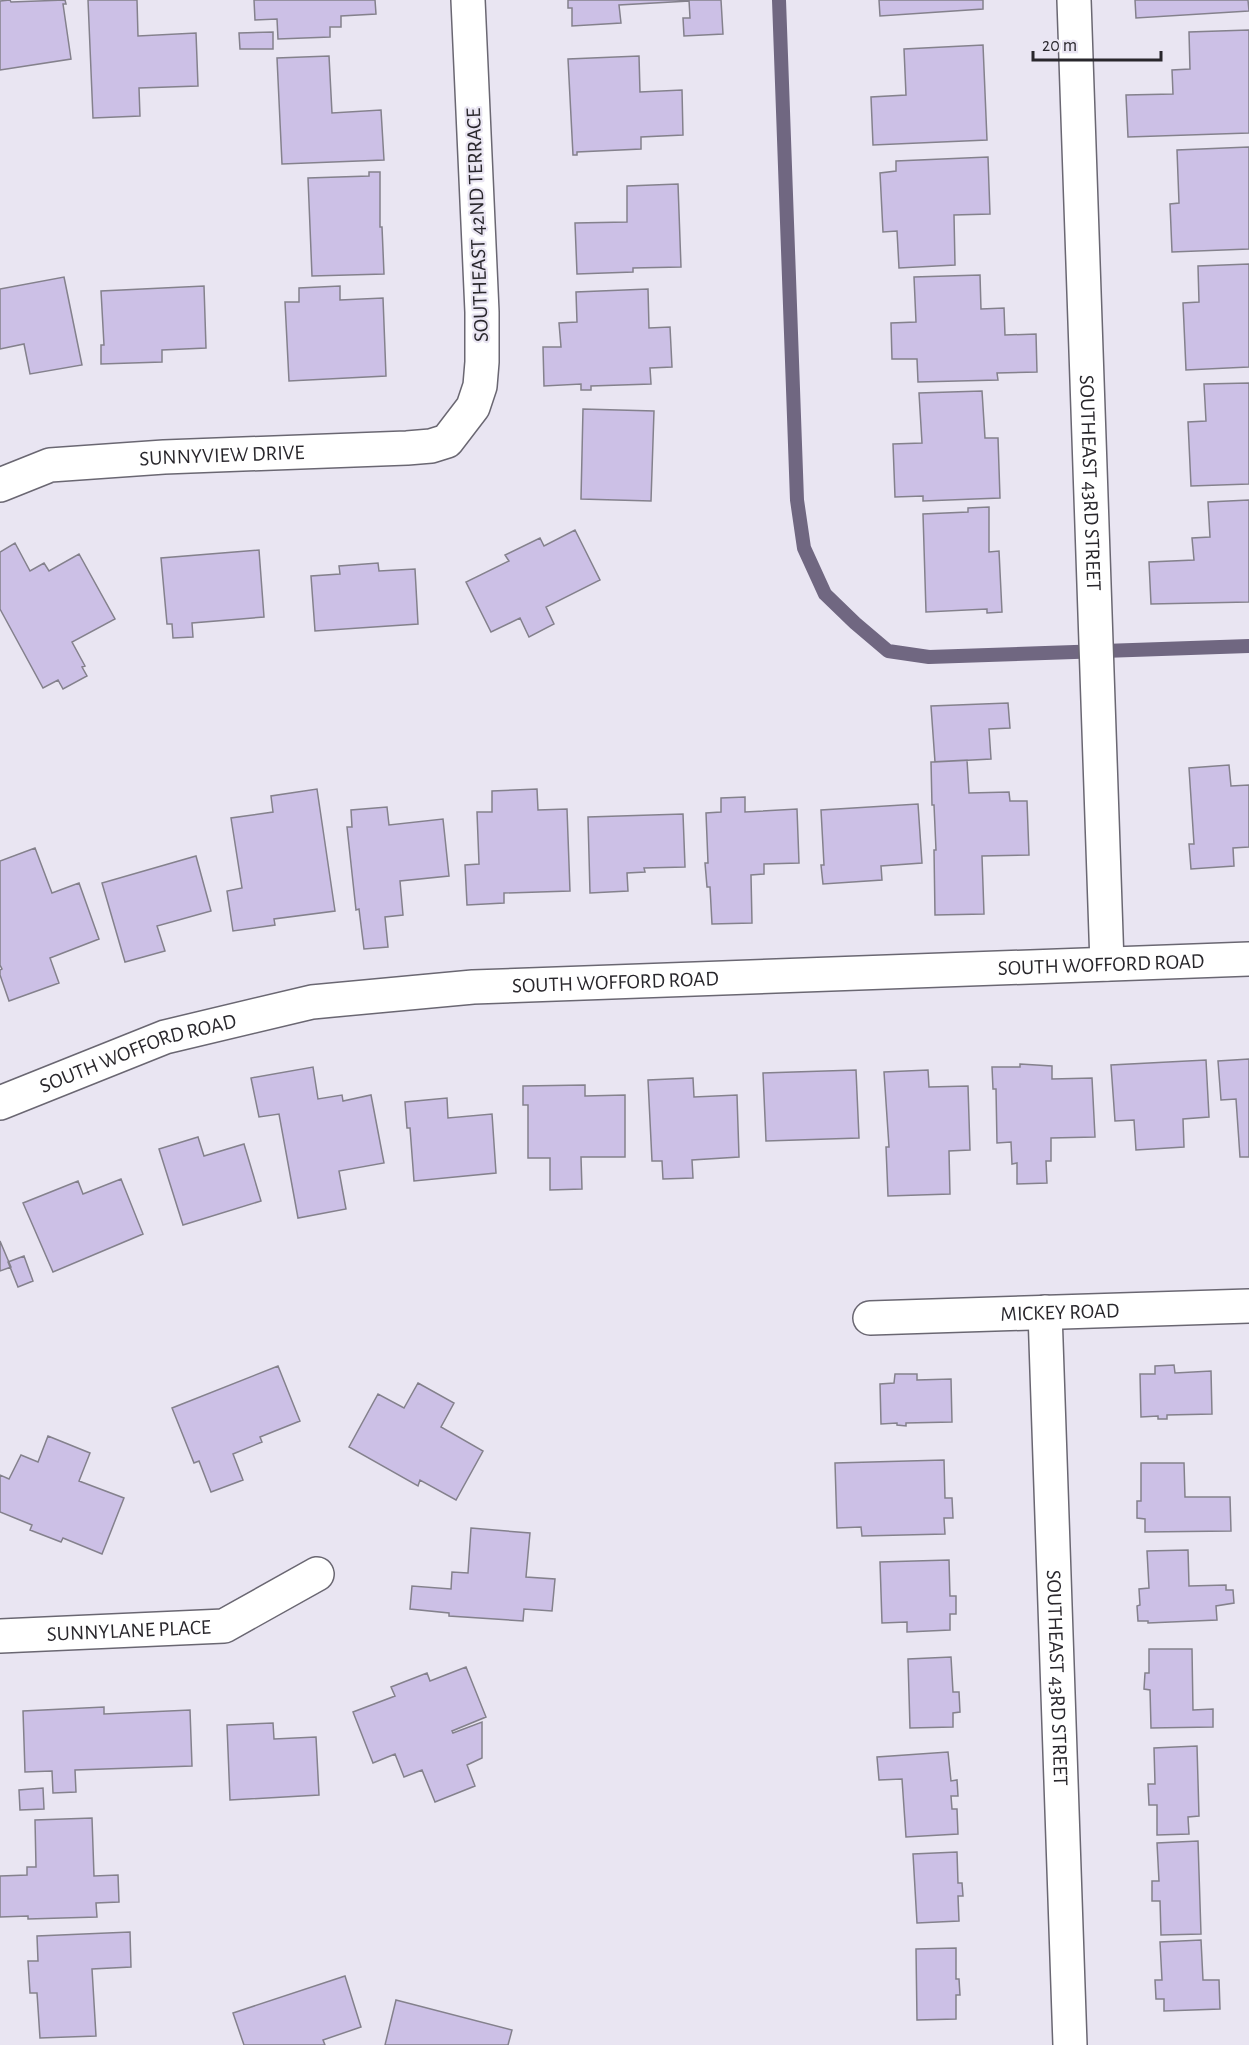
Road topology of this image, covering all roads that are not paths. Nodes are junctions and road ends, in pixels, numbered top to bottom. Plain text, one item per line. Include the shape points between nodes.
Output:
1 (468, 0) edge
2 (1074, 0) edge
3 (447, 441) joint
4 (0, 485) edge
5 (1249, 959) edge
6 (1107, 964) junction
7 (0, 1103) edge
8 (1249, 1306) edge
9 (1045, 1312) junction
10 (870, 1318) dead end
11 (317, 1574) dead end
12 (0, 1636) edge
13 (1070, 2045) edge

1 - 3 street, SOUTHEAST 42ND TERRACE via 482,362 473,407
2 - 6 street, SOUTHEAST 43RD STREET
3 - 4 street, SUNNYVIEW DRIVE via 407,448 50,465
5 - 6 street, SOUTH WOFFORD ROAD
6 - 7 street, SOUTH WOFFORD ROAD via 473,987 312,1002 165,1037
8 - 9 street, MICKEY ROAD
9 - 10 street, MICKEY ROAD
9 - 13 street, SOUTHEAST 43RD STREET
11 - 12 street, SUNNYLANE PLACE via 224,1626

